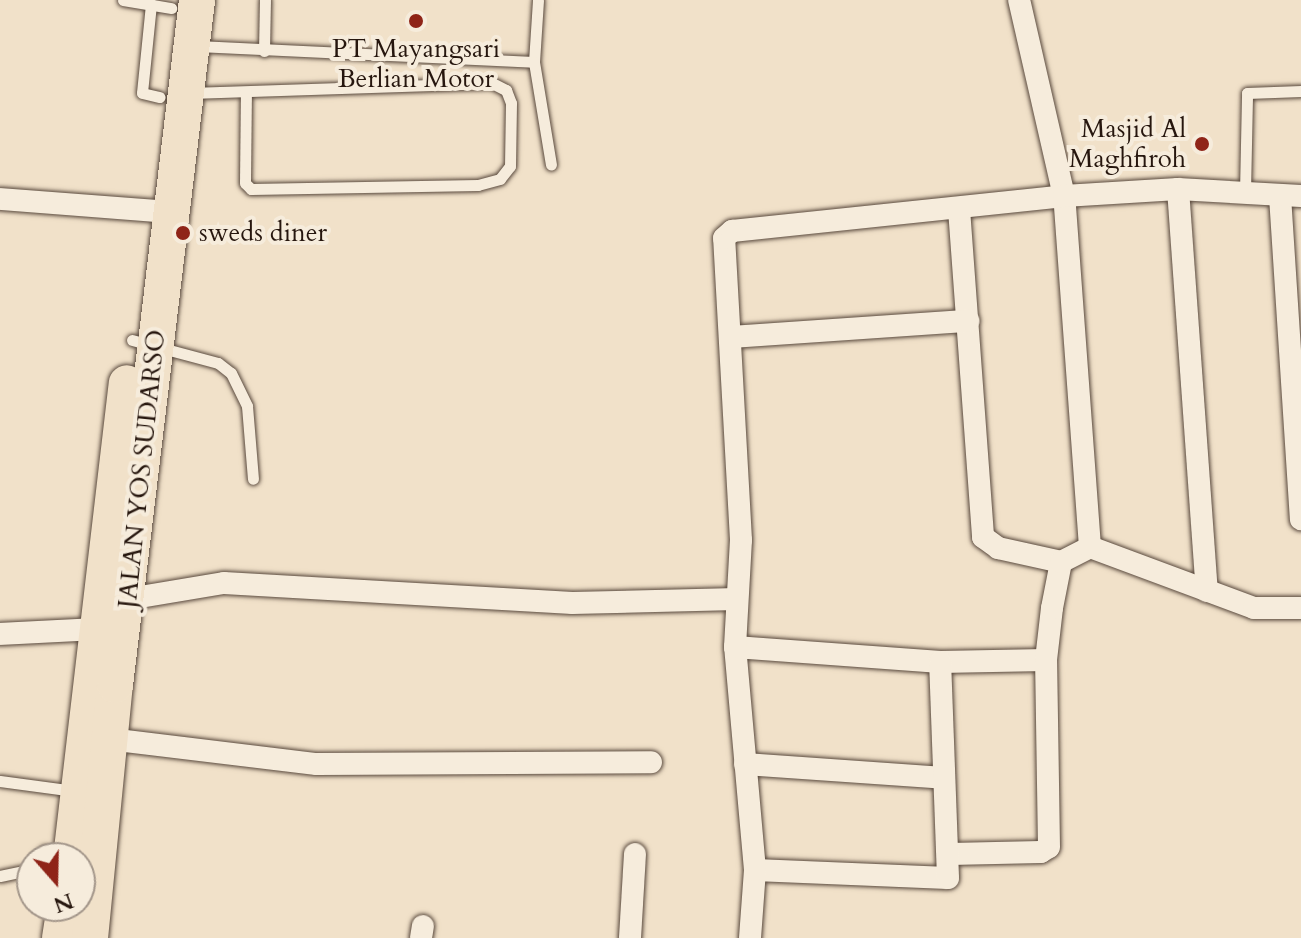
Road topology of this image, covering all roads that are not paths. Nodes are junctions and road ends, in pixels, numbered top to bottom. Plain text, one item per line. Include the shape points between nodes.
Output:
1 (123, 0) edge
2 (265, 0) edge
3 (538, 0) edge
4 (1019, 0) edge
5 (173, 3) edge
6 (192, 46) junction
7 (264, 51) junction
8 (534, 62) junction
9 (1301, 91) edge
10 (246, 92) junction
11 (173, 95) junction
12 (551, 165) dead end
13 (1178, 189) junction
14 (1245, 192) junction
15 (1064, 196) junction
16 (1291, 196) edge
17 (0, 199) edge
18 (959, 209) junction
19 (158, 210) junction
20 (968, 321) junction
21 (731, 337) junction
22 (144, 342) junction
23 (253, 479) dead end
24 (1301, 519) edge
25 (1090, 547) junction
26 (1061, 562) junction
27 (1207, 591) junction
28 (128, 599) junction
29 (737, 599) junction
30 (1301, 608) edge
31 (96, 629) junction
32 (0, 634) edge
33 (735, 647) junction
34 (1046, 660) junction
35 (940, 662) junction
36 (109, 739) junction
37 (651, 762) dead end
38 (745, 764) junction
39 (944, 778) junction
40 (0, 781) edge
41 (78, 792) junction
42 (64, 842) edge
43 (89, 842) edge
44 (635, 854) dead end
45 (950, 854) junction
46 (755, 870) junction
47 (630, 938) edge
48 (750, 938) edge

1 - 5 lane
2 - 7 lane
3 - 8 lane
4 - 15 street
5 - 6 highway, JALAN YOS SUDARSO
5 - 11 highway, JALAN YOS SUDARSO
6 - 7 lane
6 - 11 highway, JALAN YOS SUDARSO
7 - 8 lane
8 - 12 lane
9 - 14 lane via 1247,93
10 - 10 lane via 492,83 506,90 511,103 510,166 500,179 478,185 251,189 245,183
10 - 11 lane
11 - 19 highway, JALAN YOS SUDARSO
13 - 14 street
13 - 15 street
13 - 27 street
14 - 16 street
15 - 18 street
15 - 25 street
16 - 24 street
17 - 19 street
18 - 20 street
18 - 21 street via 732,231 723,243
19 - 22 highway, JALAN YOS SUDARSO
20 - 21 street
20 - 26 street via 983,537 998,548
21 - 29 street via 741,540
22 - 23 lane via 218,363 231,373 247,406
22 - 28 highway, JALAN YOS SUDARSO
22 - 31 highway, JALAN YOS SUDARSO
25 - 26 street
25 - 27 street
26 - 34 street
27 - 30 street via 1254,608
28 - 29 street via 224,583 572,603
28 - 36 highway, JALAN YOS SUDARSO
29 - 33 street
31 - 32 street
31 - 41 highway, JALAN YOS SUDARSO
33 - 35 street
33 - 38 street
34 - 35 street
34 - 45 street via 1049,847 1041,852
35 - 39 street
36 - 37 street via 317,764
36 - 43 highway, JALAN YOS SUDARSO
38 - 39 street
38 - 46 street
39 - 45 street
40 - 41 lane
41 - 42 highway, JALAN YOS SUDARSO
44 - 47 street
45 - 46 street via 951,874 942,880
46 - 48 street

